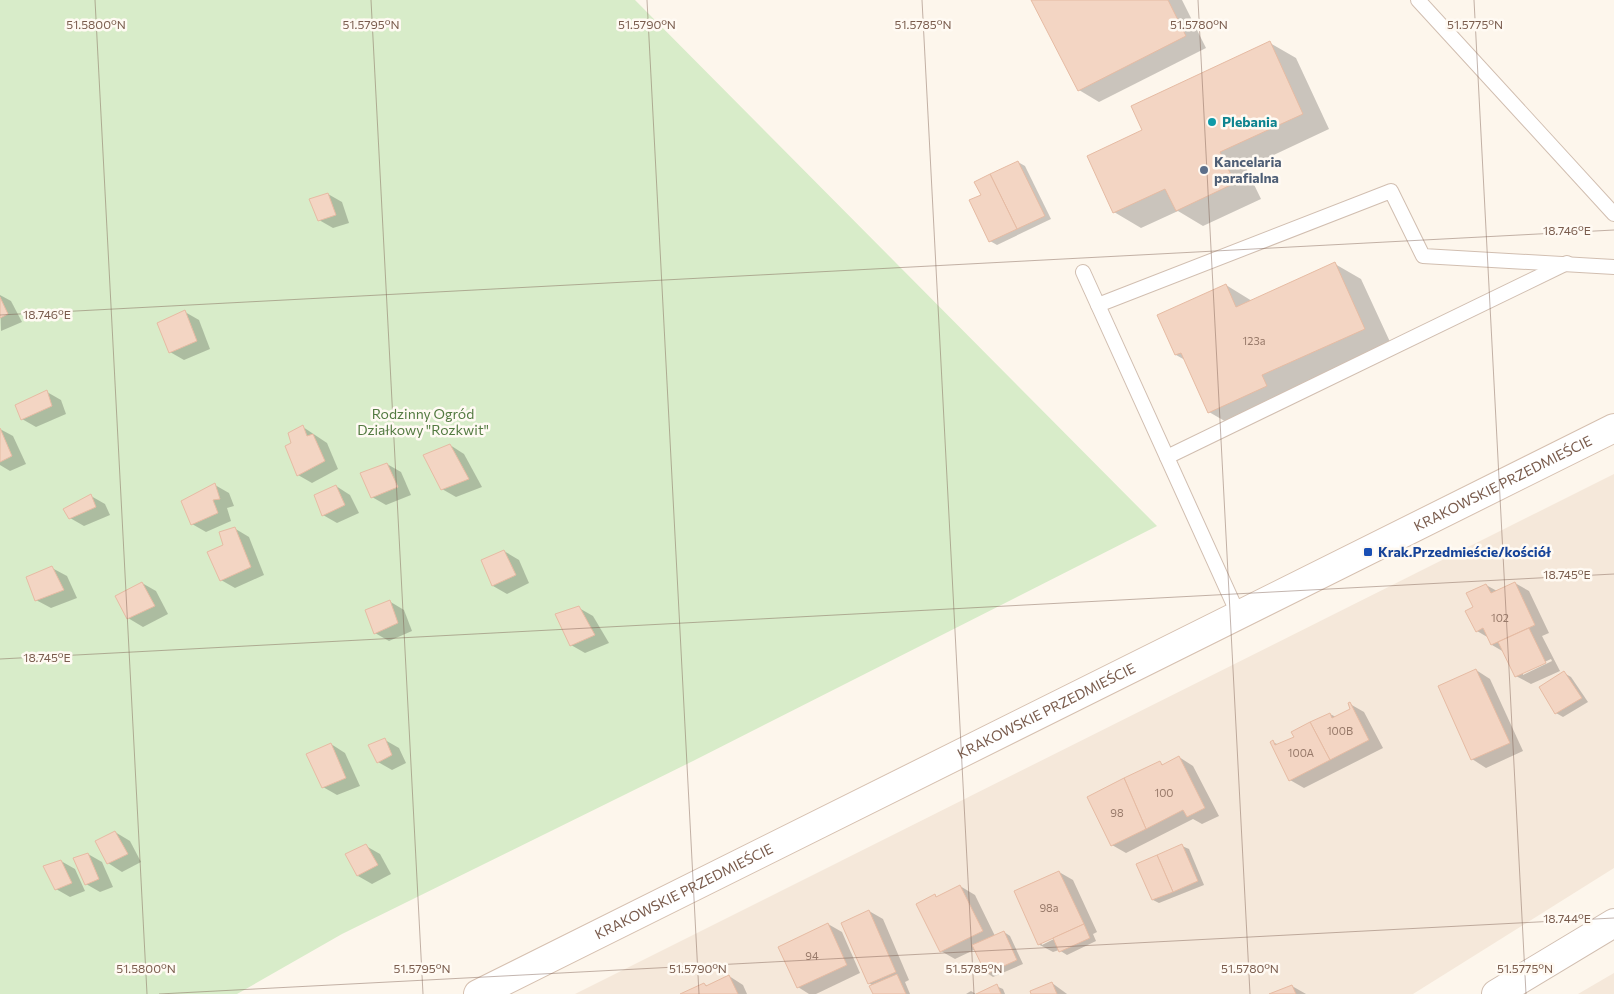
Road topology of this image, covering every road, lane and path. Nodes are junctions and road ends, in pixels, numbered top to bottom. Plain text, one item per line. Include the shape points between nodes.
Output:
1 (1418, 0) edge
2 (1614, 214) edge
3 (1568, 263) junction
4 (1614, 267) edge
5 (1083, 272) dead end
6 (1098, 304) junction
7 (1614, 428) edge
8 (1167, 457) junction
9 (1239, 616) junction
10 (1614, 923) edge
11 (478, 994) edge
12 (1496, 994) edge

1 - 2 lane
3 - 4 lane
3 - 6 lane via 1423,256 1391,191
3 - 8 lane
5 - 6 lane
6 - 8 lane
7 - 9 street, KRAKOWSKIE PRZEDMIEŚCIE
8 - 9 lane
9 - 11 street, KRAKOWSKIE PRZEDMIEŚCIE
10 - 12 street

